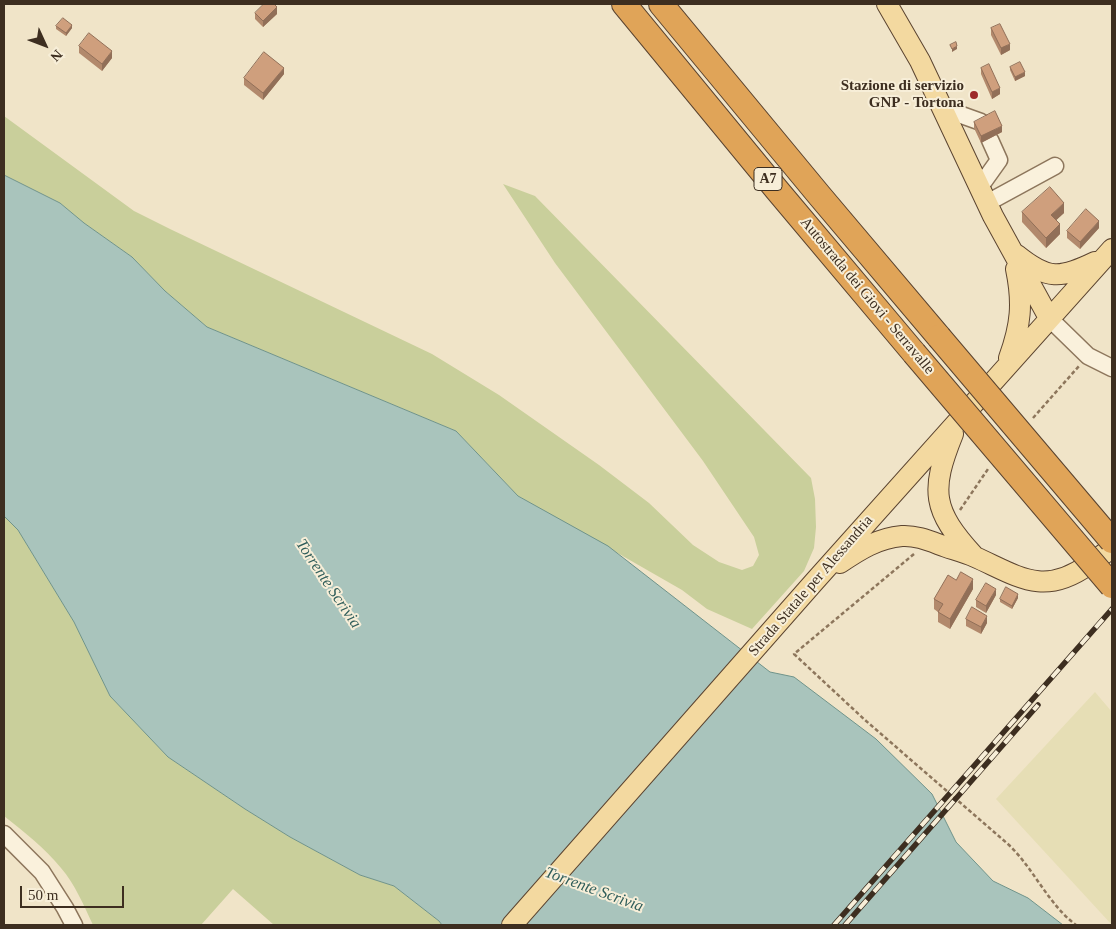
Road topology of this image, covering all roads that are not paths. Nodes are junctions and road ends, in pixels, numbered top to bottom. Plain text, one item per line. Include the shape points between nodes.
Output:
1 (624, 4) edge
2 (661, 4) edge
3 (887, 4) edge
4 (903, 4) edge
5 (920, 61) junction
6 (942, 108) junction
7 (981, 122) edge
8 (990, 140) edge
9 (1055, 166) dead end
10 (983, 195) junction
11 (1012, 250) junction
12 (1109, 252) edge
13 (1048, 318) junction
14 (1006, 366) junction
15 (1112, 368) edge
16 (957, 423) junction
17 (1112, 541) edge
18 (1112, 547) edge
19 (974, 556) junction
20 (814, 582) junction
21 (1112, 586) edge
22 (4, 834) edge
23 (74, 925) edge
24 (512, 925) edge

1 - 21 highway, Autostrada dei Giovi - Serravalle / A7, bridge
2 - 17 highway, Autostrada dei Giovi - Serravalle / A7, bridge
3 - 5 main road
4 - 5 main road
5 - 6 main road
6 - 7 street
6 - 10 main road
8 - 10 street via 999,160
9 - 10 street
10 - 11 main road
11 - 12 main road via 1038,270 1059,274 1070,273
11 - 13 main road
11 - 14 main road via 1021,302 1016,337
12 - 13 main road, Strada Statale per Alessandria
13 - 14 main road, Strada Statale per Alessandria
13 - 15 street via 1088,356
14 - 16 main road, Strada Statale per Alessandria
16 - 19 main road via 939,473 939,505 949,527
16 - 20 main road, Strada Statale per Alessandria
18 - 19 main road via 1080,571 1058,581 1033,581
19 - 20 main road via 923,538 888,538 858,551
20 - 24 main road, Strada Statale per Alessandria
22 - 23 street via 42,872

